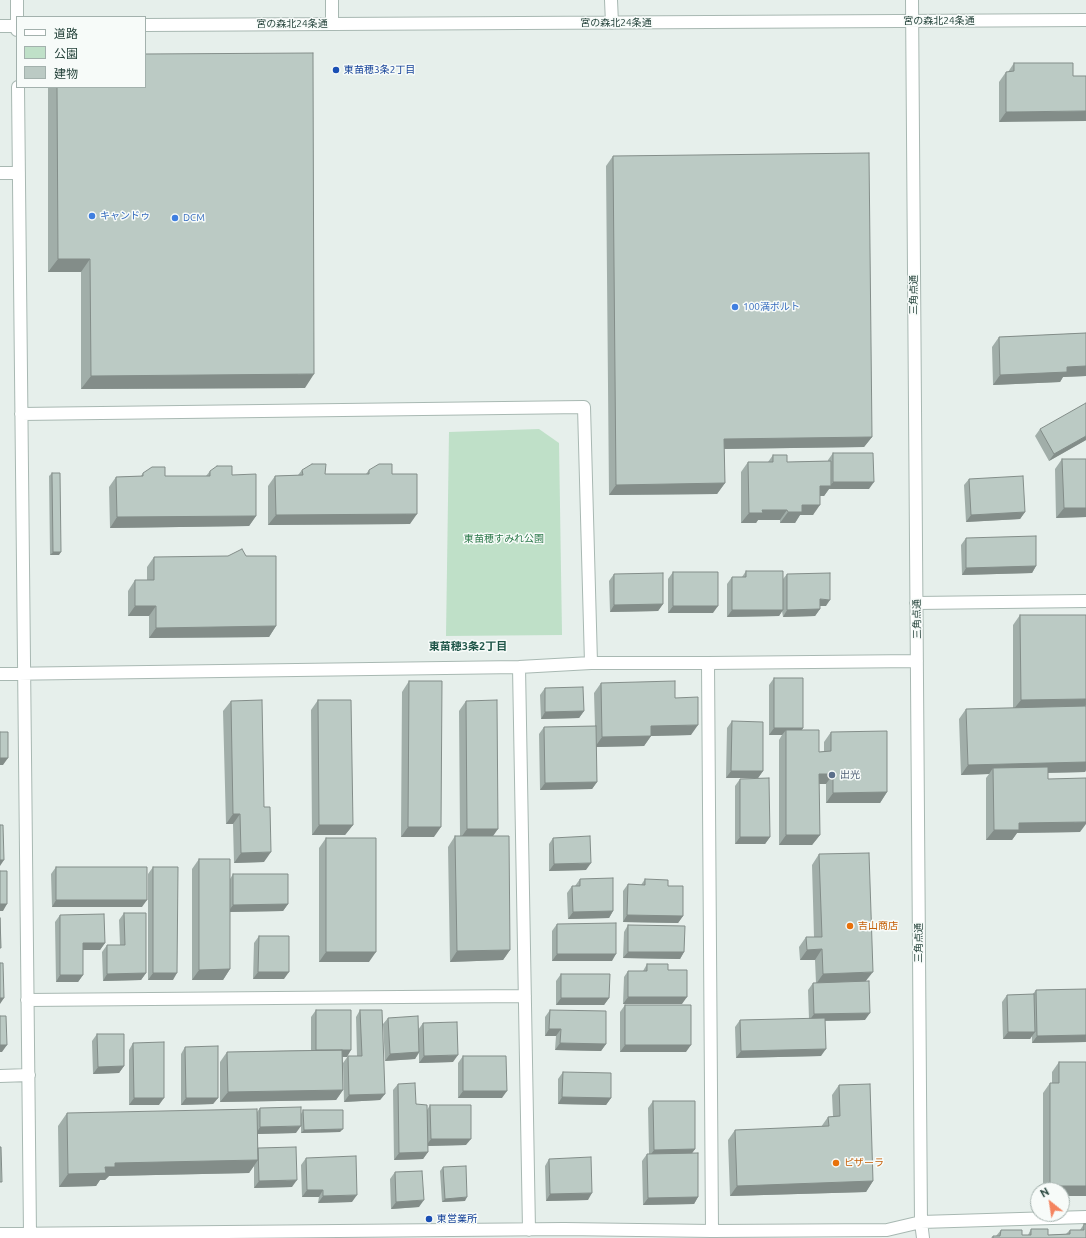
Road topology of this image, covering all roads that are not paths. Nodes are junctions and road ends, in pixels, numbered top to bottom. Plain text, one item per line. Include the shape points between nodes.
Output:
1 (17, 0) edge
2 (332, 0) edge
3 (611, 0) edge
4 (912, 0) edge
5 (17, 16) edge
6 (1086, 20) edge
7 (912, 21) junction
8 (332, 23) junction
9 (612, 23) junction
10 (146, 25) edge
11 (0, 26) edge
12 (16, 26) edge
13 (18, 88) edge
14 (0, 173) edge
15 (19, 174) junction
16 (21, 414) junction
17 (1086, 601) edge
18 (916, 603) junction
19 (917, 661) junction
20 (591, 663) junction
21 (708, 663) junction
22 (519, 666) junction
23 (24, 673) junction
24 (0, 674) edge
25 (525, 996) junction
26 (27, 1000) junction
27 (29, 1075) junction
28 (0, 1076) edge
29 (1086, 1217) edge
30 (922, 1222) junction
31 (529, 1230) junction
32 (712, 1231) junction
33 (0, 1234) edge
34 (30, 1234) junction
35 (923, 1238) edge

1 - 5 street
2 - 8 street
3 - 9 street
4 - 7 street, 三角点通
6 - 7 street, 宮の森北24条通
7 - 9 street, 宮の森北24条通
7 - 18 street, 三角点通
8 - 9 street, 宮の森北24条通
8 - 10 street, 宮の森北24条通
11 - 12 street
13 - 15 street
14 - 15 street
15 - 16 street
16 - 20 street via 584,407
16 - 23 street
17 - 18 street
18 - 19 street, 三角点通
19 - 21 street
19 - 30 street, 三角点通
20 - 21 street
20 - 22 street
21 - 32 street
22 - 23 street
22 - 25 street
23 - 24 street
23 - 26 street
25 - 26 street
25 - 31 street
26 - 27 street
27 - 28 street
27 - 34 street
29 - 30 street
30 - 32 street via 887,1230
30 - 35 street, 三角点通
31 - 32 street
31 - 34 street
33 - 34 street

